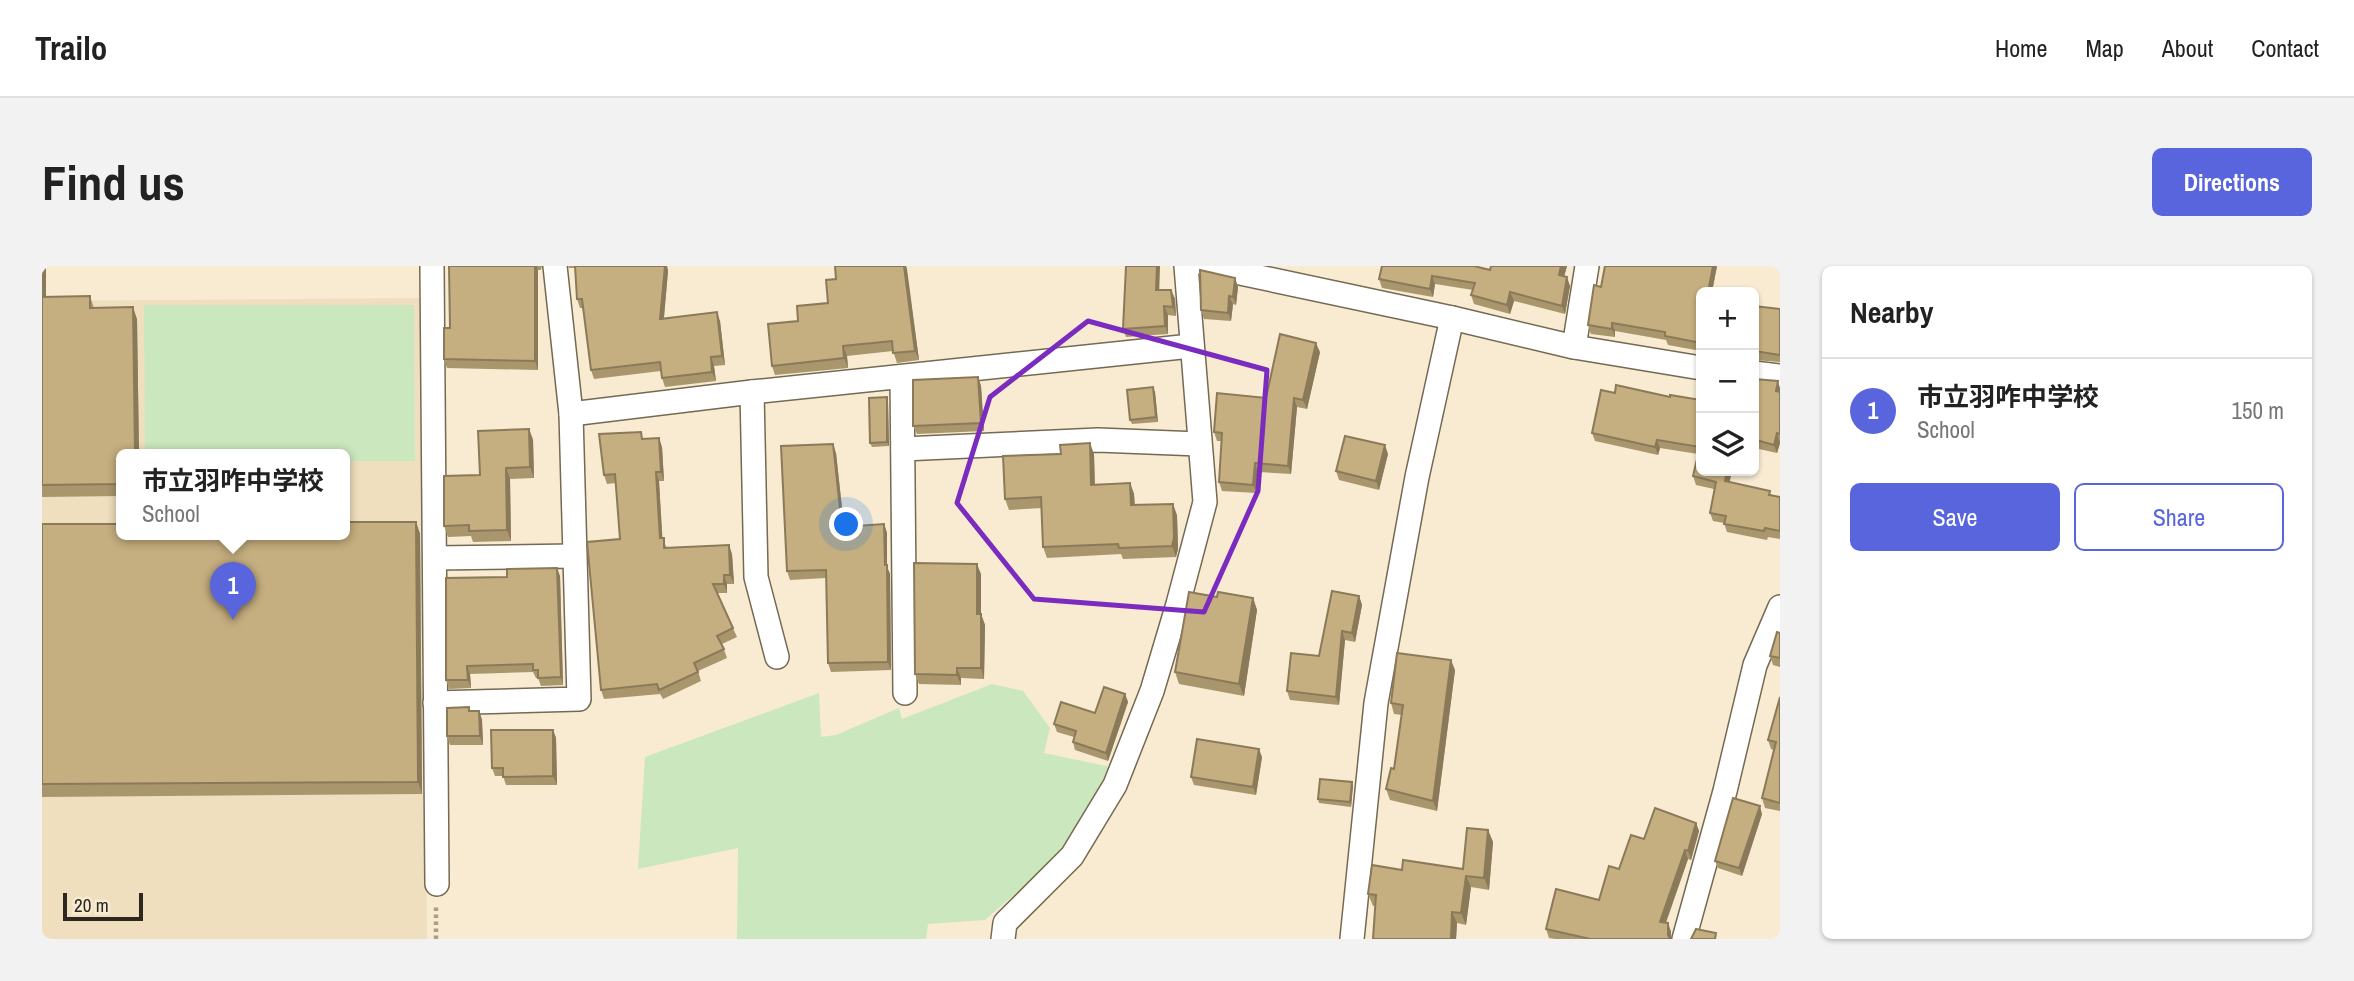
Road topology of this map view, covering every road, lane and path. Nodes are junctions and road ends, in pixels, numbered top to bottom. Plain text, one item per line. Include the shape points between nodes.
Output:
1 (432, 266) edge
2 (555, 266) edge
3 (1186, 266) edge
4 (1208, 266) edge
5 (1587, 266) edge
6 (1452, 318) junction
7 (1191, 346) junction
8 (1574, 347) junction
9 (1696, 367) edge
10 (1759, 374) edge
11 (1780, 376) edge
12 (902, 377) junction
13 (752, 392) junction
14 (571, 414) junction
15 (1199, 443) junction
16 (903, 449) junction
17 (574, 556) junction
18 (435, 558) junction
19 (1780, 607) edge
20 (777, 657) dead end
21 (905, 694) dead end
22 (435, 703) junction
23 (436, 884) joint
24 (436, 939) edge
25 (1003, 939) edge
26 (1352, 939) edge
27 (1684, 939) edge

1 - 18 street
2 - 14 street
3 - 7 street
4 - 6 street
5 - 8 street
6 - 8 street
6 - 26 street via 1417,477 1376,703
7 - 12 street
7 - 15 street
8 - 9 street
10 - 11 street
12 - 13 street
12 - 16 street
13 - 14 street
13 - 20 street via 756,577
14 - 17 street
15 - 16 street via 1098,440
15 - 25 street via 1205,502 1152,691 1115,785 1072,856 1005,923
16 - 21 street
17 - 18 street
17 - 22 street via 579,699
18 - 22 street
19 - 27 street via 1755,666
22 - 23 street
23 - 24 path

